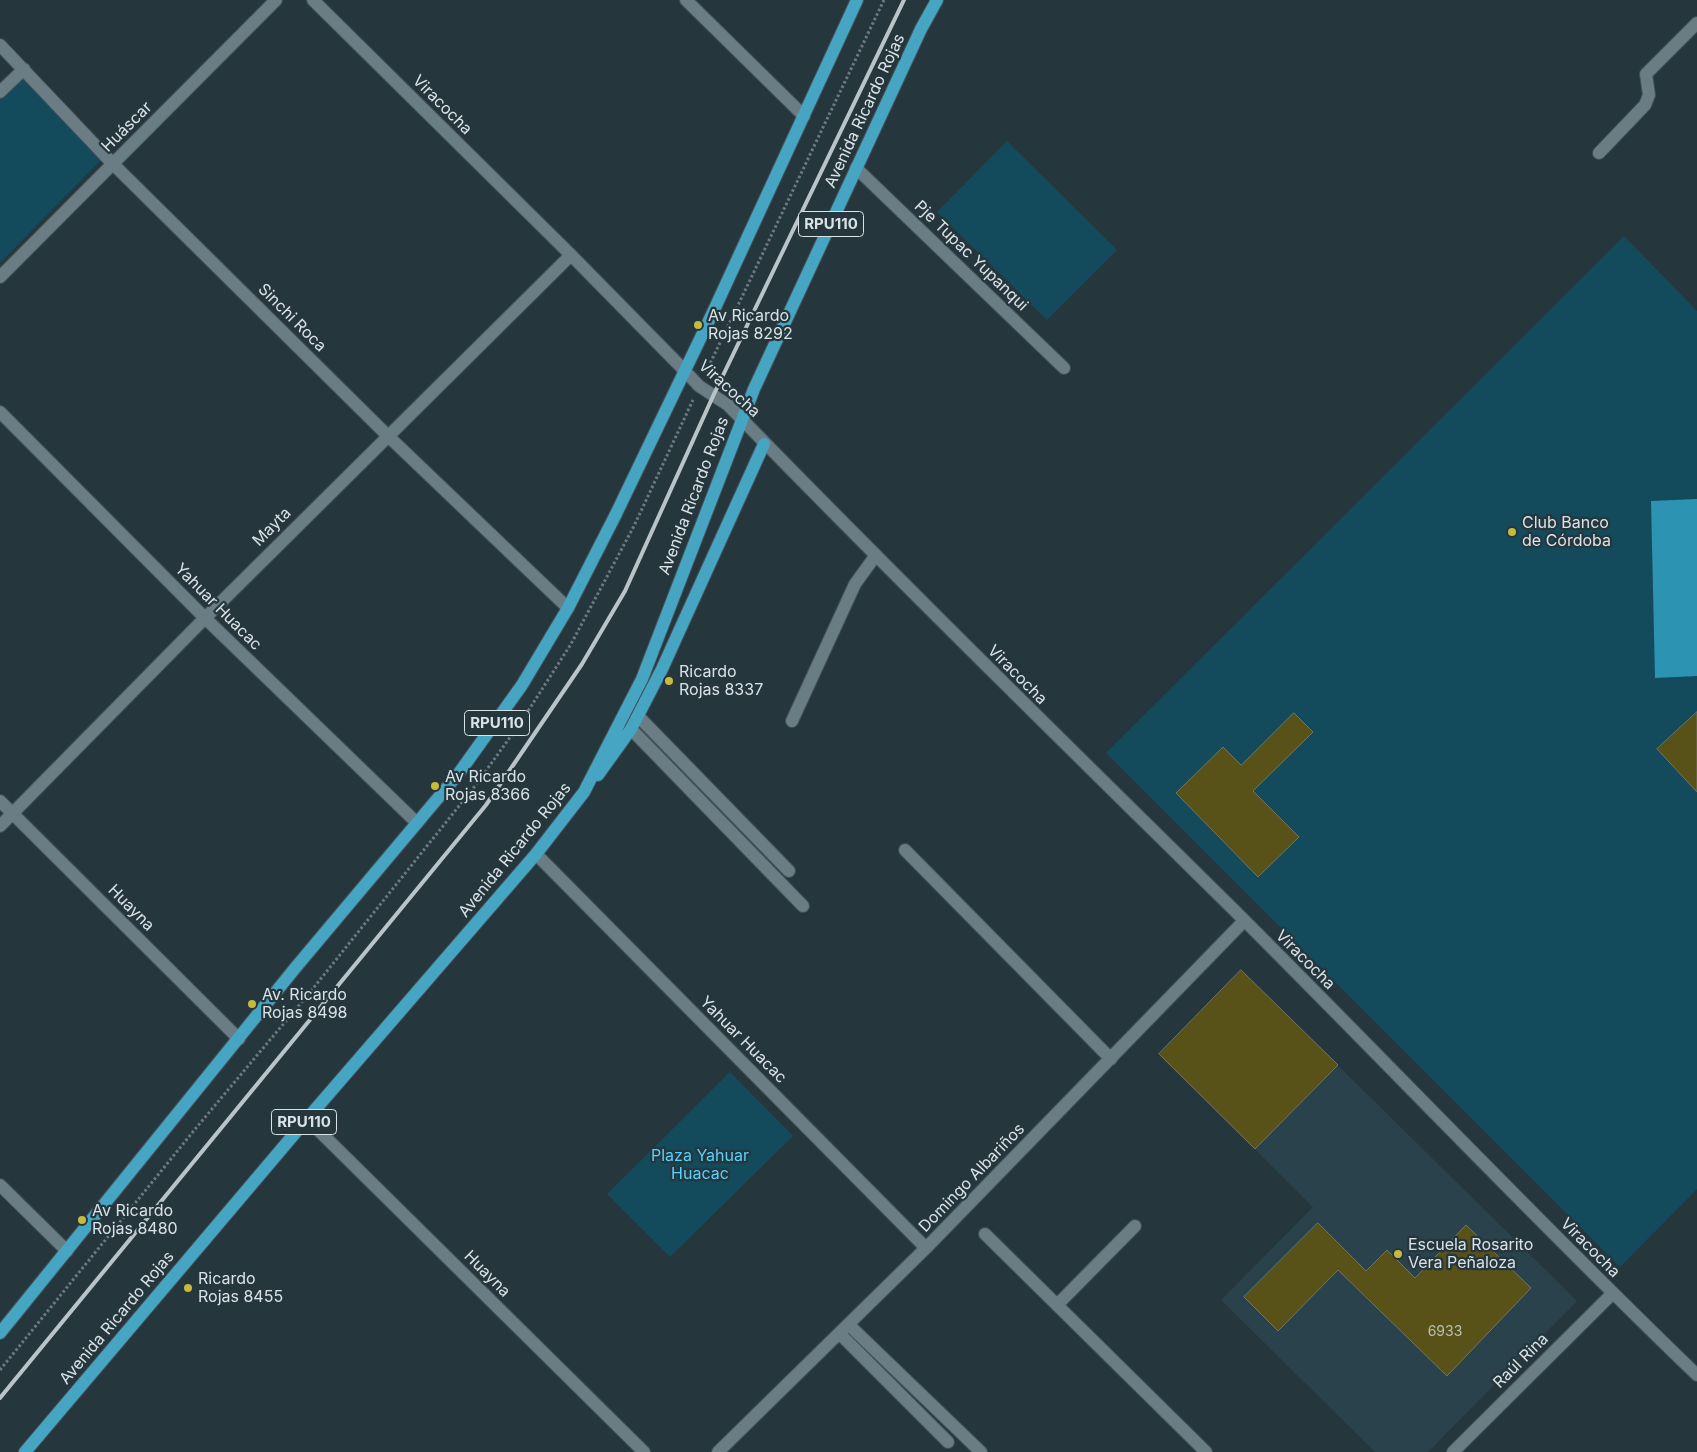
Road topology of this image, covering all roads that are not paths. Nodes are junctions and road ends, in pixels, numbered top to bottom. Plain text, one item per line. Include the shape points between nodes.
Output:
1 (276, 0) edge
2 (313, 0) edge
3 (686, 0) edge
4 (857, 0) edge
5 (937, 0) edge
6 (1697, 23) edge
7 (0, 45) edge
8 (24, 68) junction
9 (0, 92) edge
10 (804, 116) junction
11 (1599, 153) dead end
12 (113, 164) junction
13 (856, 168) junction
14 (571, 255) junction
15 (0, 277) edge
16 (1064, 368) dead end
17 (685, 371) junction
18 (0, 412) edge
19 (741, 419) junction
20 (387, 435) junction
21 (764, 444) junction
22 (876, 555) junction
23 (568, 608) junction
24 (205, 618) junction
25 (638, 716) junction
26 (792, 721) dead end
27 (631, 729) junction
28 (584, 792) junction
29 (0, 801) edge
30 (12, 813) junction
31 (417, 823) junction
32 (0, 826) edge
33 (905, 850) dead end
34 (536, 854) junction
35 (789, 871) dead end
36 (803, 906) dead end
37 (1244, 921) junction
38 (239, 1039) junction
39 (1112, 1059) junction
40 (307, 1119) junction
41 (0, 1184) edge
42 (1135, 1226) dead end
43 (985, 1234) dead end
44 (926, 1248) junction
45 (67, 1251) junction
46 (1612, 1294) junction
47 (1057, 1305) junction
48 (844, 1329) junction
49 (0, 1332) edge
50 (1697, 1375) edge
51 (948, 1442) dead end
52 (25, 1452) edge
53 (644, 1452) edge
54 (718, 1452) edge
55 (981, 1452) edge
56 (1206, 1452) edge
57 (1452, 1452) edge

1 - 12 street, Huáscar
2 - 14 street, Viracocha
3 - 10 street
4 - 10 main road, RPU110
5 - 13 main road, Avenida Ricardo Rojas / RPU110
6 - 11 street via 1646,74 1649,95 1645,105
7 - 8 street, Sinchi Roca
8 - 9 street
8 - 12 street, Sinchi Roca
10 - 17 main road, RPU110
12 - 15 street, Huáscar
12 - 20 street, Sinchi Roca
13 - 16 street, Pje Tupac Yupanqui
13 - 19 main road, Avenida Ricardo Rojas / RPU110
14 - 17 street, Viracocha
14 - 20 street, Mayta
17 - 19 street, Viracocha
17 - 23 main road, RPU110
18 - 24 street, Yahuar Huacac
19 - 21 street, Viracocha
19 - 28 main road, Avenida Ricardo Rojas / RPU110 via 642,679
20 - 23 street, Sinchi Roca
20 - 24 street, Mayta
21 - 22 street, Viracocha
21 - 25 main road
22 - 26 street via 855,584
22 - 37 street, Viracocha
23 - 31 main road, RPU110 via 504,712 460,773
24 - 30 street, Mayta
24 - 31 street, Yahuar Huacac
25 - 27 main road
25 - 35 street
27 - 28 main road
27 - 36 street
28 - 34 main road, Avenida Ricardo Rojas / RPU110
29 - 30 street, Huayna
30 - 32 street, Mayta
30 - 38 street, Huayna
31 - 38 main road, RPU110
33 - 39 street
34 - 40 main road, Avenida Ricardo Rojas / RPU110
34 - 44 street, Yahuar Huacac
37 - 39 street, Domingo Albariños
37 - 46 street, Viracocha
38 - 45 main road, RPU110
39 - 44 street, Domingo Albariños
40 - 52 main road, Avenida Ricardo Rojas / RPU110
40 - 53 street, Huayna
41 - 45 street
42 - 47 street
43 - 47 street
44 - 48 street, Domingo Albariños
45 - 49 main road, RPU110
46 - 50 street, Viracocha
46 - 57 street, Raúl Rina
47 - 56 street
48 - 51 street
48 - 54 street, Domingo Albariños
48 - 55 street

